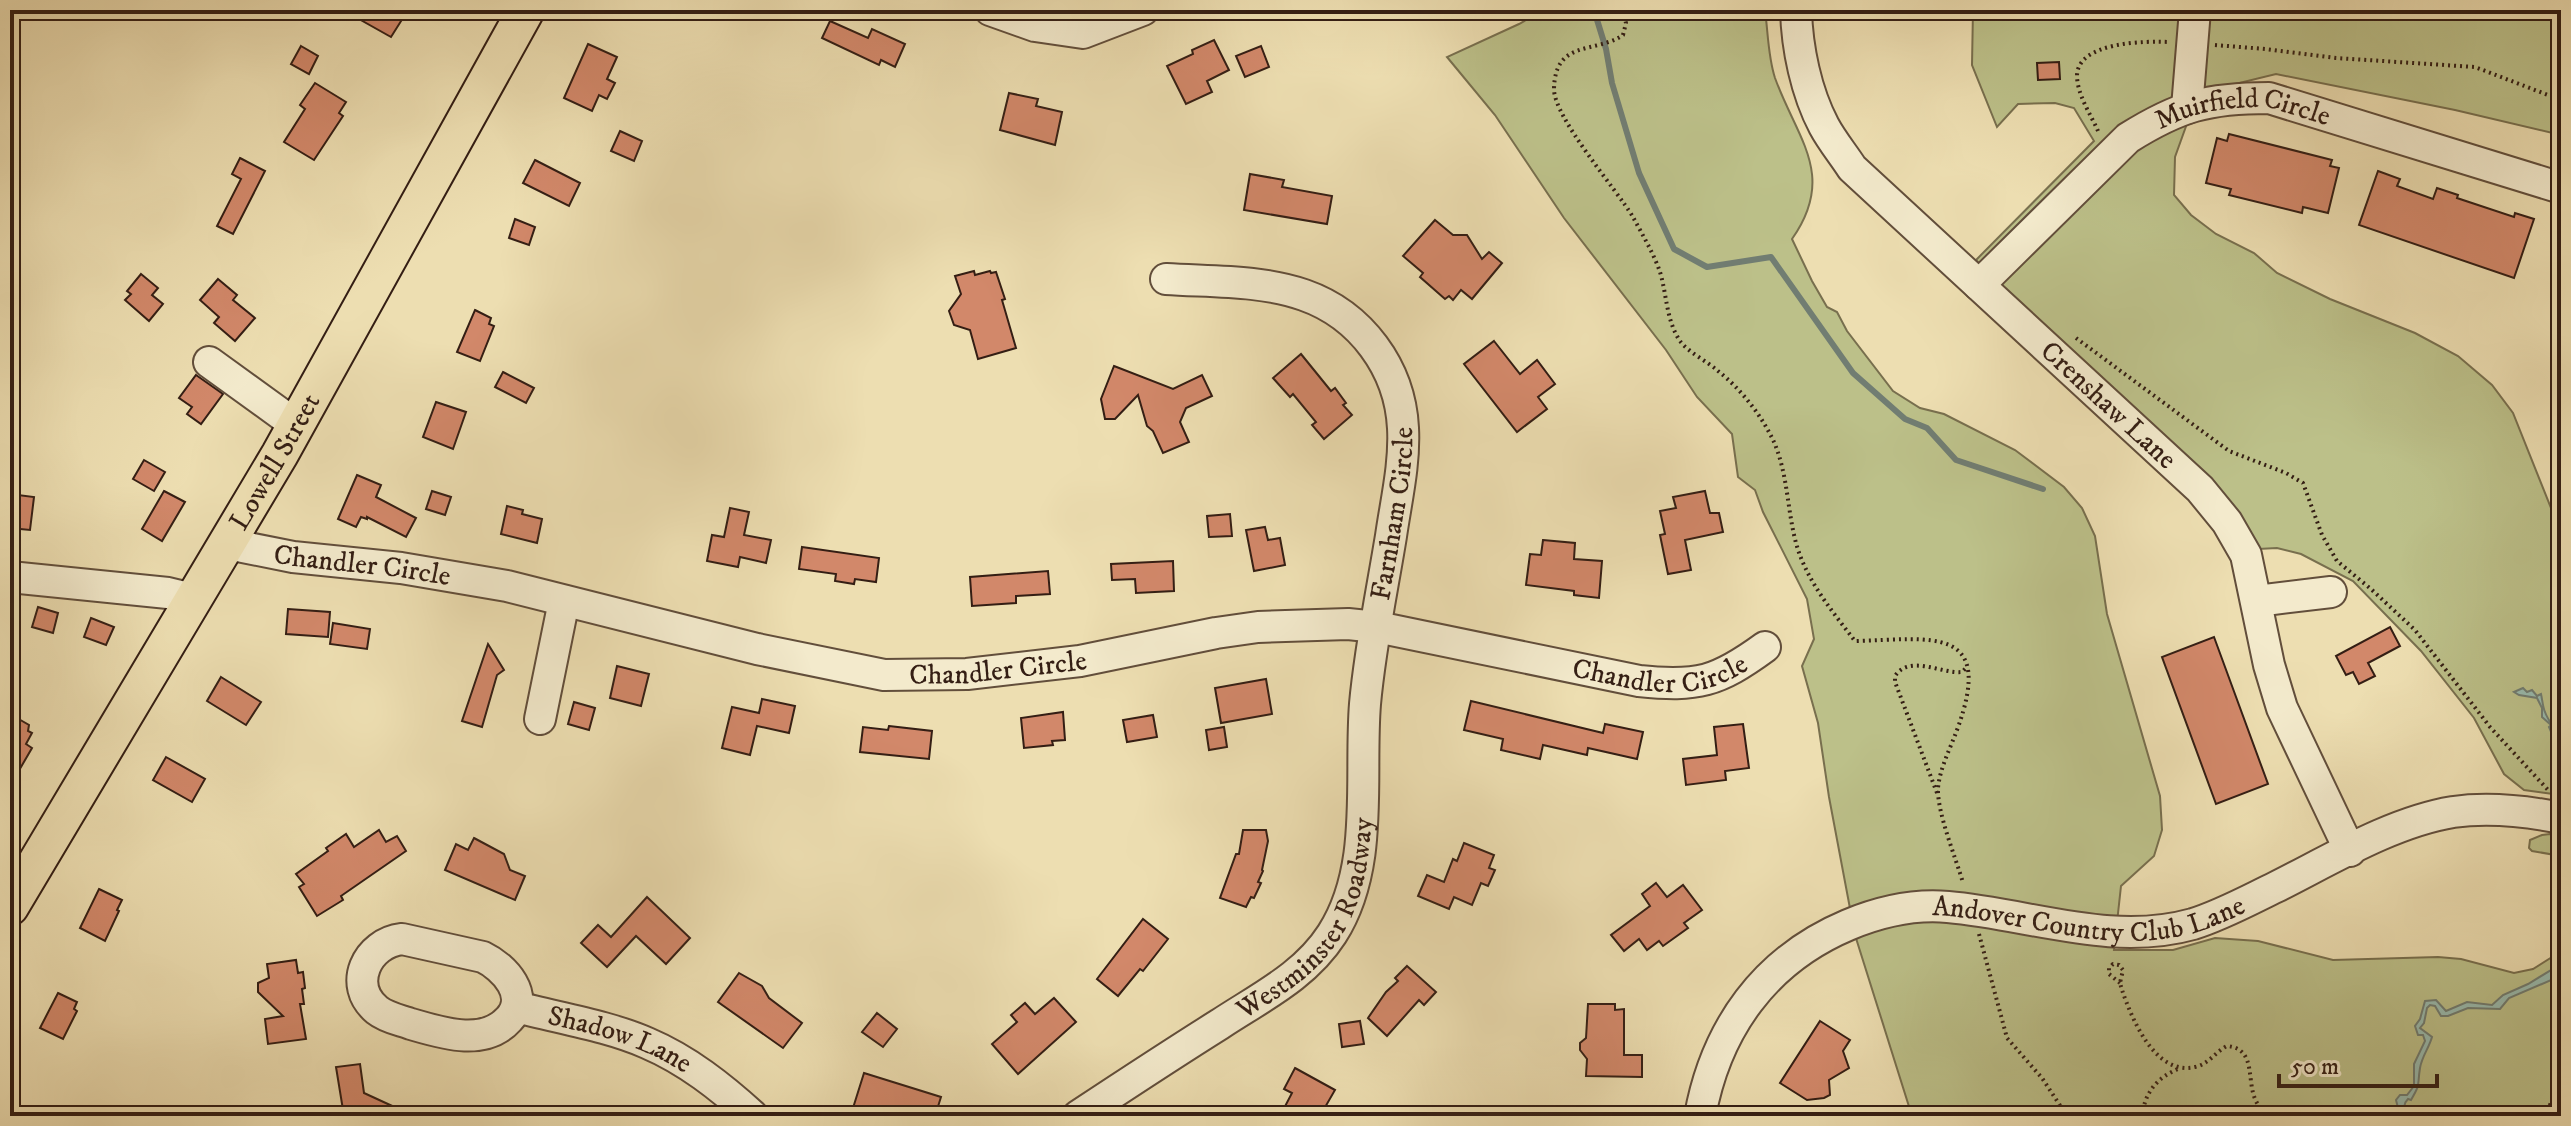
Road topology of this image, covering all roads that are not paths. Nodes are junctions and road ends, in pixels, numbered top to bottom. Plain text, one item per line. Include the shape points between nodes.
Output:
1 (526, 10) edge
2 (990, 10) edge
3 (1143, 10) edge
4 (1796, 10) edge
5 (2195, 10) edge
6 (2187, 108) junction
7 (2561, 188) edge
8 (1166, 279) dead end
9 (1979, 285) junction
10 (209, 362) dead end
11 (296, 425) junction
12 (228, 544) junction
13 (10, 577) edge
14 (2331, 592) dead end
15 (193, 599) junction
16 (564, 601) junction
17 (2257, 601) junction
18 (1377, 627) junction
19 (1765, 647) dead end
20 (540, 719) dead end
21 (2559, 806) edge
22 (2350, 851) junction
23 (10, 907) edge
24 (517, 1007) junction
25 (753, 1116) edge
26 (1078, 1116) edge
27 (1700, 1116) edge

1 - 11 main road, Lowell Street
2 - 3 street via 1035,26 1083,33
4 - 9 street, Crenshaw Lane via 1808,84 1824,126 1852,168
5 - 6 street
6 - 7 street, Muirfield Circle via 2227,98 2269,98
6 - 9 street, Muirfield Circle via 2128,138
8 - 18 street, Farnham Circle via 1273,287 1308,296 1351,322 1383,360 1399,398 1403,437
9 - 17 street, Crenshaw Lane via 2200,489 2246,555
10 - 11 street
11 - 12 main road, Lowell Street
12 - 15 main road, Lowell Street
12 - 16 street, Chandler Circle via 401,568
13 - 15 street
14 - 17 street
15 - 23 main road, Lowell Street
16 - 18 street, Chandler Circle via 884,675 967,674 1080,661 1258,627
16 - 20 street
17 - 22 street, Crenshaw Lane via 2282,708
18 - 19 street, Chandler Circle via 1663,683 1712,679
18 - 26 street, Westminster Roadway via 1365,703 1358,869 1338,926 1321,951 1282,986
21 - 22 street, Andover Country Club Lane via 2453,812
22 - 27 street, Andover Country Club Lane via 2214,916 2169,929 2099,931 1944,906 1868,917 1800,950 1747,1002 1714,1062
24 - 24 street, Shadow Lane via 516,992 502,969 457,950 394,940 377,949 364,970 364,989 373,1006 429,1029 455,1035 486,1033 504,1024
24 - 25 street, Shadow Lane via 655,1047 712,1081

